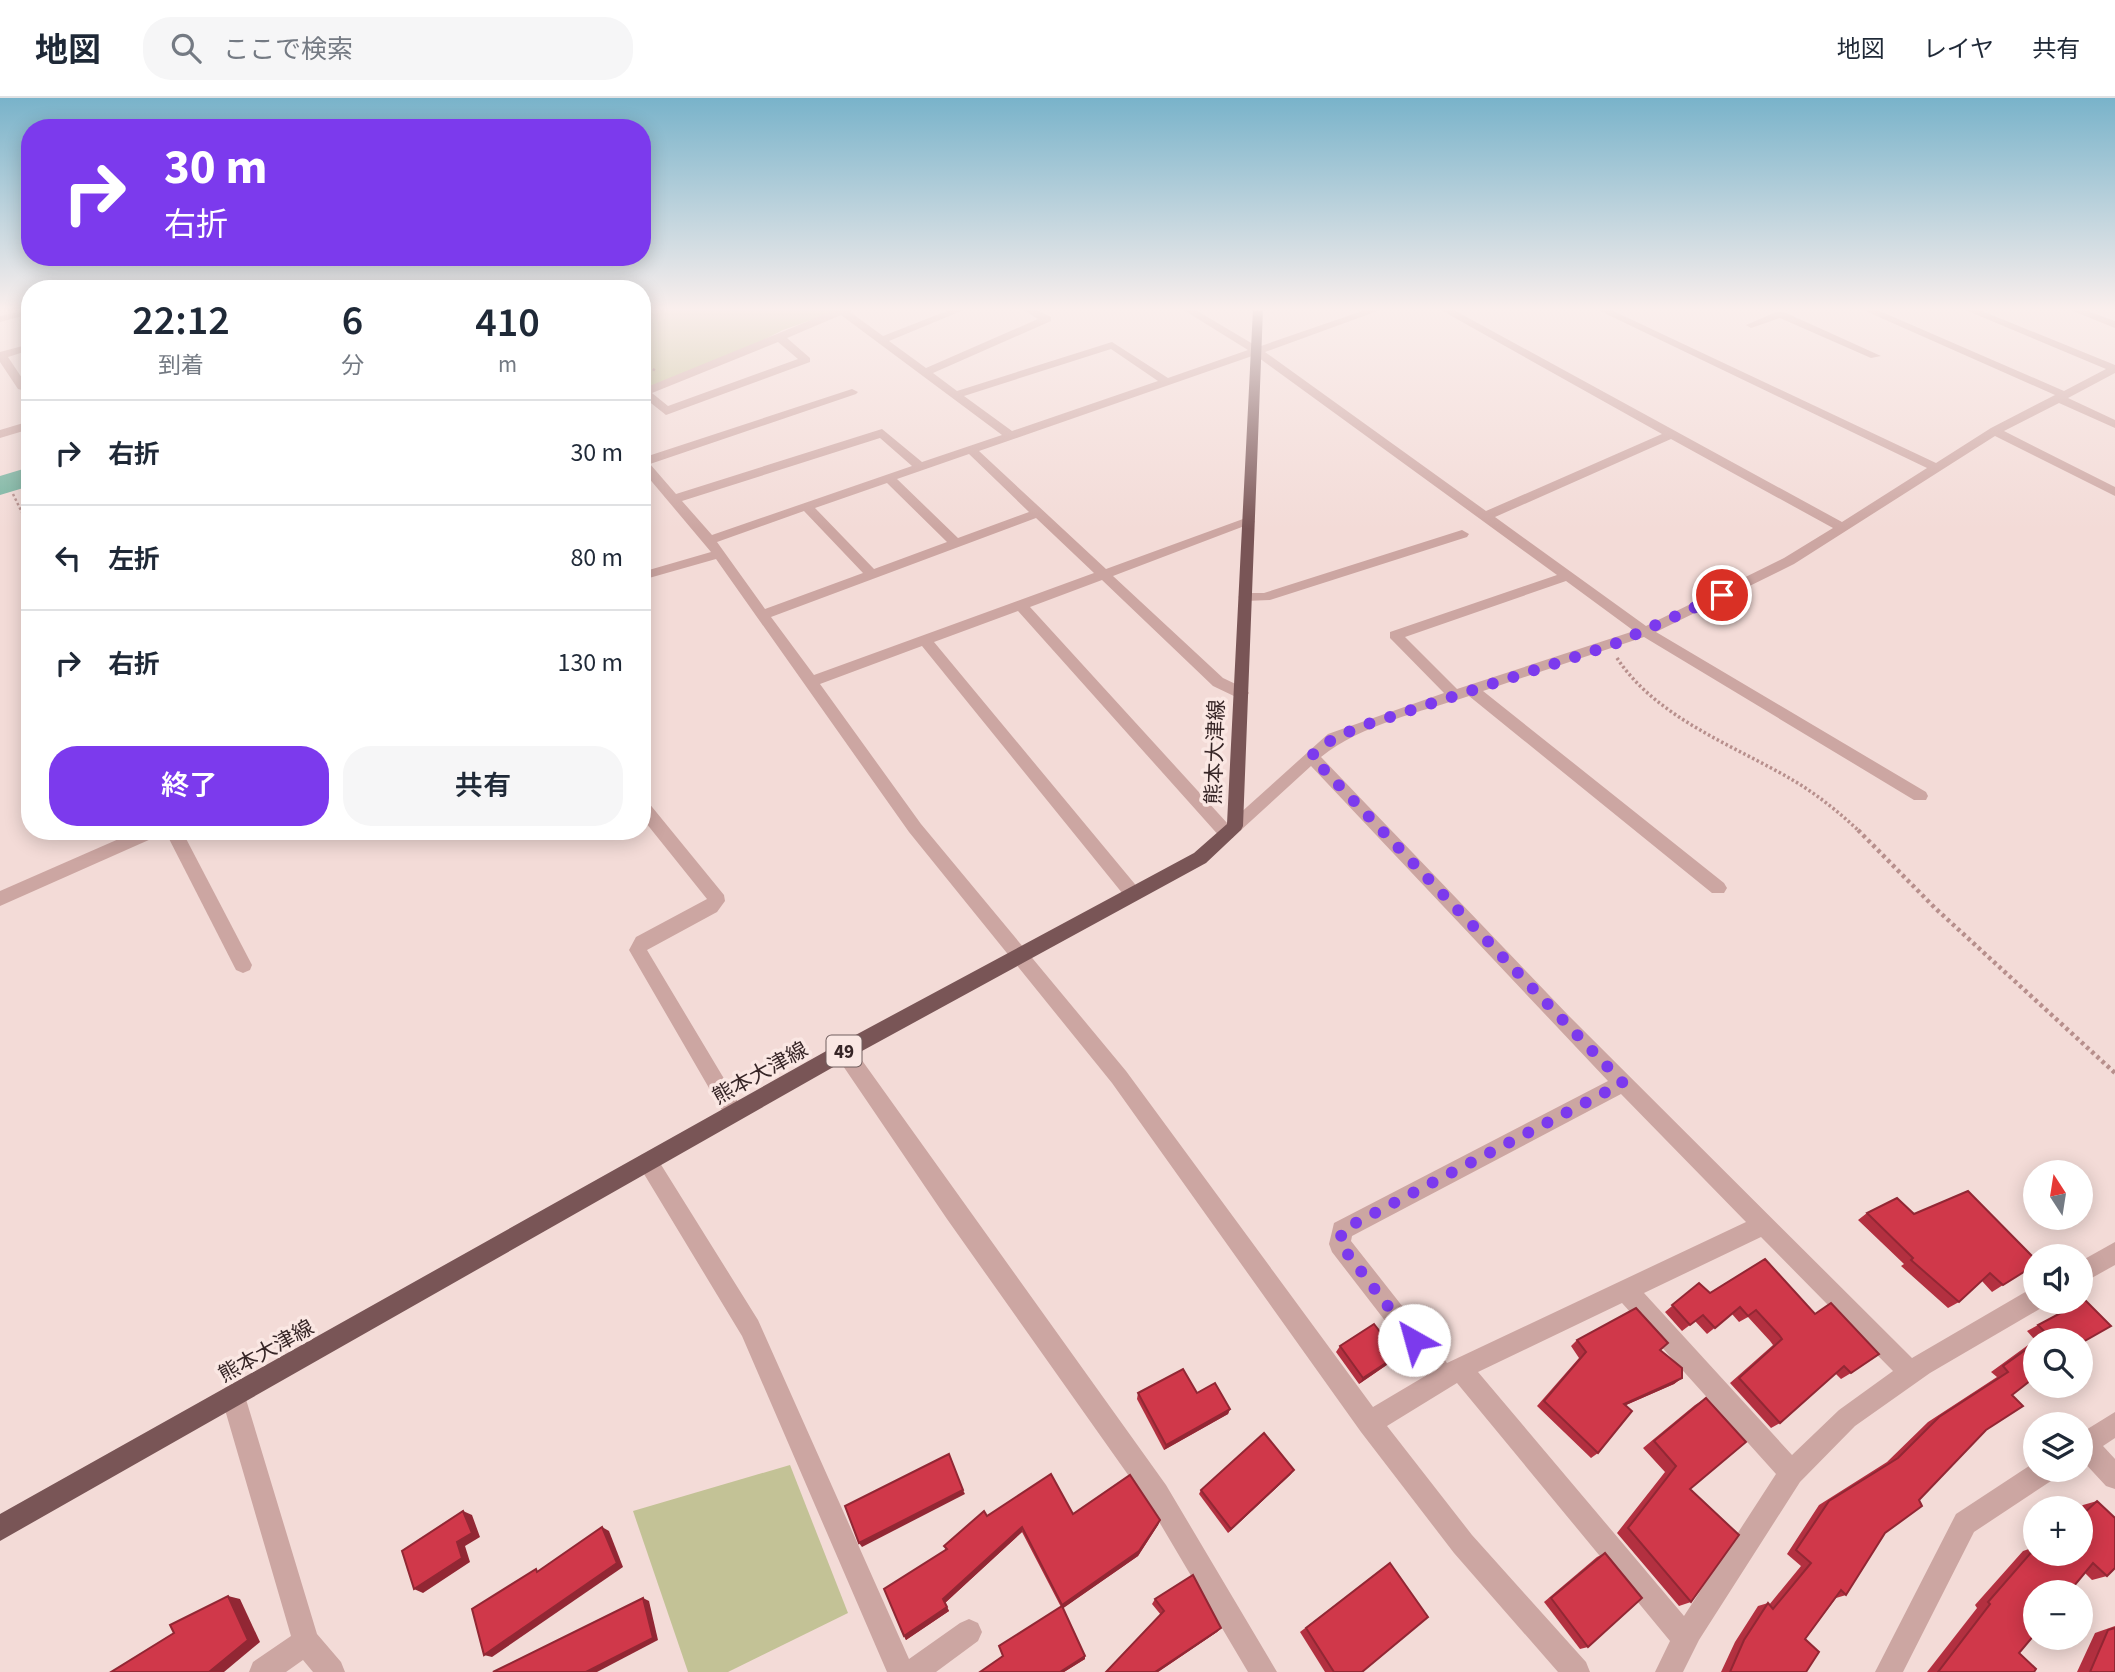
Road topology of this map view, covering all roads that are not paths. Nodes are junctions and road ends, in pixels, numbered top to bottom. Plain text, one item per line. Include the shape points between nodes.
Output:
1 (744, 382) edge
2 (939, 382) edge
3 (995, 382) edge
4 (1255, 382) edge
5 (1301, 382) edge
6 (1579, 382) edge
7 (1756, 382) edge
8 (2031, 382) edge
9 (2088, 382) edge
10 (1170, 383) edge
11 (852, 392) dead end
12 (956, 395) junction
13 (2061, 396) junction
14 (651, 399) edge
15 (2115, 424) edge
16 (21, 428) edge
17 (1995, 431) junction
18 (1672, 433) junction
19 (0, 434) edge
20 (1011, 436) junction
21 (971, 450) junction
22 (651, 459) edge
23 (919, 467) junction
24 (1937, 468) junction
25 (651, 472) edge
26 (889, 478) junction
27 (2115, 492) edge
28 (674, 499) junction
29 (807, 507) junction
30 (1039, 513) junction
31 (1486, 516) junction
32 (1248, 522) junction
33 (1843, 528) junction
34 (1462, 534) dead end
35 (955, 543) junction
36 (714, 547) junction
37 (651, 572) edge
38 (1105, 574) junction
39 (871, 575) junction
40 (1568, 576) junction
41 (1245, 597) junction
42 (1021, 605) junction
43 (762, 615) junction
44 (1645, 632) junction
45 (925, 640) junction
46 (810, 682) junction
47 (1472, 690) junction
48 (1241, 693) junction
49 (1455, 696) junction
50 (1311, 756) junction
51 (1920, 796) dead end
52 (651, 817) edge
53 (1231, 830) junction
54 (134, 840) edge
55 (178, 840) edge
56 (1718, 888) dead end
57 (1133, 894) junction
58 (0, 899) edge
59 (1020, 956) junction
60 (243, 965) dead end
61 (844, 1051) junction
62 (1623, 1083) junction
63 (734, 1113) junction
64 (648, 1162) junction
65 (1763, 1225) junction
66 (2115, 1253) edge
67 (2093, 1266) edge
68 (1625, 1289) junction
69 (2023, 1306) edge
70 (1452, 1373) junction
71 (1911, 1373) junction
72 (233, 1396) junction
73 (1370, 1423) junction
74 (2115, 1424) edge
75 (2093, 1439) edge
76 (2093, 1456) edge
77 (1791, 1474) junction
78 (2115, 1477) edge
79 (2027, 1482) edge
80 (0, 1528) edge
81 (969, 1632) dead end
82 (1686, 1639) junction
83 (306, 1642) junction
84 (263, 1672) edge
85 (331, 1672) edge
86 (901, 1672) edge
87 (913, 1672) edge
88 (1263, 1672) edge
89 (1576, 1672) edge
90 (1669, 1672) edge
91 (1889, 1672) edge

1 - 14 street via 666,411
2 - 12 street
3 - 12 street
4 - 32 main road, 熊本大津線
5 - 31 street
6 - 18 street
7 - 24 street
8 - 13 street
9 - 13 street
10 - 20 street
11 - 22 street
12 - 20 street
13 - 15 street
13 - 17 street
16 - 19 street
17 - 24 street
17 - 27 street
18 - 31 street
18 - 33 street
20 - 21 street
21 - 23 street
21 - 30 street
23 - 26 street
23 - 28 street via 883,433
24 - 33 street
25 - 28 street
26 - 29 street
26 - 35 street
28 - 36 street
29 - 36 street
29 - 39 street
30 - 35 street
30 - 38 street
31 - 40 street
32 - 38 street
32 - 41 main road, 熊本大津線
33 - 44 street via 1789,561
34 - 41 street via 1265,597
35 - 39 street
36 - 37 street
36 - 43 street
38 - 42 street
38 - 48 street via 1218,682
39 - 43 street
40 - 44 street
40 - 49 street via 1395,635
41 - 48 main road, 熊本大津線
42 - 45 street
42 - 53 street
43 - 46 street
44 - 47 street
44 - 51 street
45 - 46 street
45 - 57 street
46 - 59 street via 915,828
47 - 49 street
47 - 56 street
48 - 53 main road, 熊本大津線
49 - 50 street via 1365,725 1334,738
50 - 53 street
50 - 62 street
52 - 63 street via 716,901 642,942 638,950
53 - 57 main road, 熊本大津線 / 49 via 1200,858
54 - 58 street
55 - 60 street
57 - 59 main road, 熊本大津線 / 49
59 - 61 main road, 熊本大津線 / 49
59 - 73 street via 1119,1077
61 - 63 main road, 熊本大津線 / 49
61 - 88 street via 1157,1494
62 - 65 street
62 - 70 street via 1342,1230 1340,1244
63 - 64 main road, 熊本大津線 / 49
64 - 72 main road, 熊本大津線 / 49
64 - 86 street via 750,1328
65 - 68 street
65 - 71 street
66 - 67 street
68 - 70 street
68 - 77 street
69 - 71 street
70 - 73 street
70 - 82 street
71 - 77 street via 1847,1418
72 - 80 main road, 熊本大津線 / 49
72 - 83 street
73 - 89 street via 1463,1544
74 - 75 street
76 - 78 street
77 - 82 street
79 - 91 street via 1965,1523
81 - 87 street
82 - 90 street
83 - 84 street
83 - 85 street

